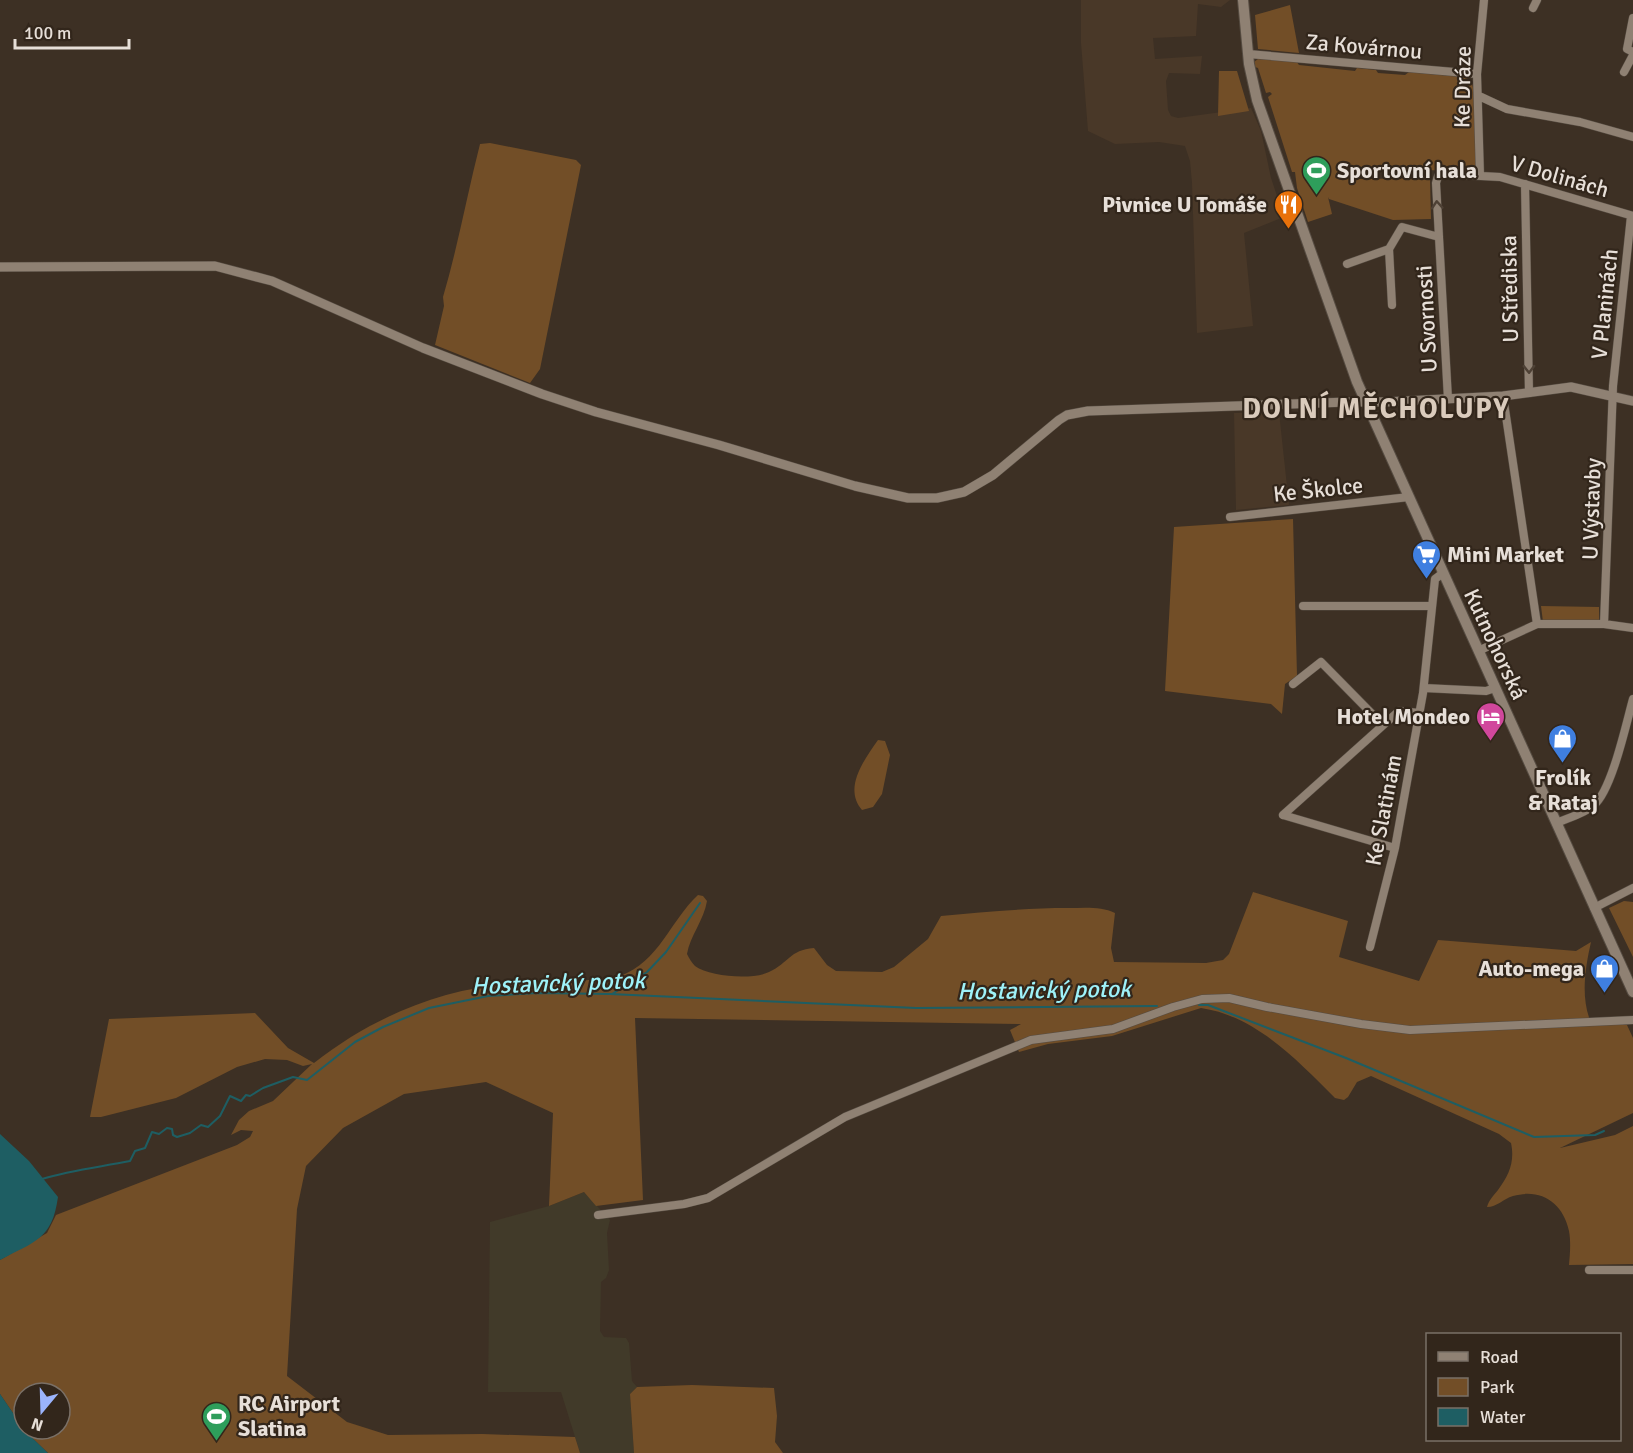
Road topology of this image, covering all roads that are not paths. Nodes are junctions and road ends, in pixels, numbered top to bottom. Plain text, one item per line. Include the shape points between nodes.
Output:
1 (1243, 0) edge
2 (1484, 0) edge
3 (1537, 0) edge
4 (1533, 8) dead end
5 (1633, 18) edge
6 (1248, 54) junction
7 (1633, 54) edge
8 (1624, 72) dead end
9 (1477, 74) junction
10 (1479, 96) junction
11 (1633, 136) edge
12 (1440, 175) joint
13 (1480, 176) junction
14 (1525, 184) junction
15 (1632, 216) edge
16 (1439, 237) junction
17 (1389, 249) junction
18 (1347, 264) dead end
19 (0, 267) edge
20 (1392, 304) dead end
21 (1529, 393) junction
22 (1613, 395) junction
23 (1503, 396) junction
24 (1448, 399) junction
25 (1633, 400) edge
26 (1366, 402) junction
27 (1409, 497) junction
28 (1230, 517) dead end
29 (1443, 573) junction
30 (1303, 606) dead end
31 (1431, 606) junction
32 (1537, 624) junction
33 (1604, 624) junction
34 (1633, 628) edge
35 (1478, 651) junction
36 (1293, 684) dead end
37 (1424, 688) junction
38 (1495, 688) junction
39 (1633, 699) edge
40 (1419, 713) junction
41 (1383, 725) junction
42 (1556, 823) junction
43 (1395, 848) junction
44 (1633, 888) edge
45 (1594, 908) junction
46 (1370, 947) dead end
47 (1633, 992) edge
48 (1633, 1020) edge
49 (598, 1215) dead end
50 (1589, 1270) dead end
51 (1633, 1270) edge

1 - 6 main road, Kutnohorská
2 - 9 street, Ke Dráze
3 - 4 street
5 - 7 street via 1627,49
6 - 9 street, Za Kovárnou
6 - 26 main road, Kutnohorská via 1257,100
7 - 8 street
9 - 10 street, Ke Dráze
10 - 11 street via 1507,109
10 - 13 street, Ke Dráze
12 - 13 street, V Dolinách
16 -> 12 street, U Svornosti via 1436,181
13 - 14 street, V Dolinách
14 - 15 street, V Dolinách
14 -> 21 street, U Střediska
15 - 22 street, V Planinách
16 - 17 street, U Svornosti via 1402,227
16 - 24 street, U Svornosti
17 - 18 street, U Svornosti
17 - 20 street, U Svornosti
19 - 26 street via 215,266 300,292 423,348 542,394 908,498 937,498 964,492 993,475 1045,430 1068,416 1088,411
21 - 22 street via 1571,387
21 - 23 street
22 - 25 street
22 - 33 street, U Výstavby
23 - 24 street
23 - 32 street
24 - 26 street
26 - 27 main road, Kutnohorská
27 - 28 street, Ke Školce
27 - 29 main road, Kutnohorská
29 - 31 street, Ke Slatinám via 1435,579
29 - 35 main road, Kutnohorská
30 - 31 street
31 - 37 street, Ke Slatinám
32 - 33 street
32 - 35 street
33 - 34 street
35 - 38 main road, Kutnohorská
36 - 41 street via 1321,662
37 - 38 street
37 - 40 street, Ke Slatinám
38 - 42 main road, Kutnohorská
39 - 42 street via 1600,799 1589,809
40 - 41 street via 1398,711
40 - 43 street, Ke Slatinám
41 - 43 street via 1283,815
42 - 45 main road, Kutnohorská
43 - 46 street, Ke Slatinám
44 - 45 street
45 - 47 main road, Kutnohorská
48 - 49 street via 1410,1030 1229,998 1202,999 1113,1029 1031,1040 845,1117 708,1198
50 - 51 street

